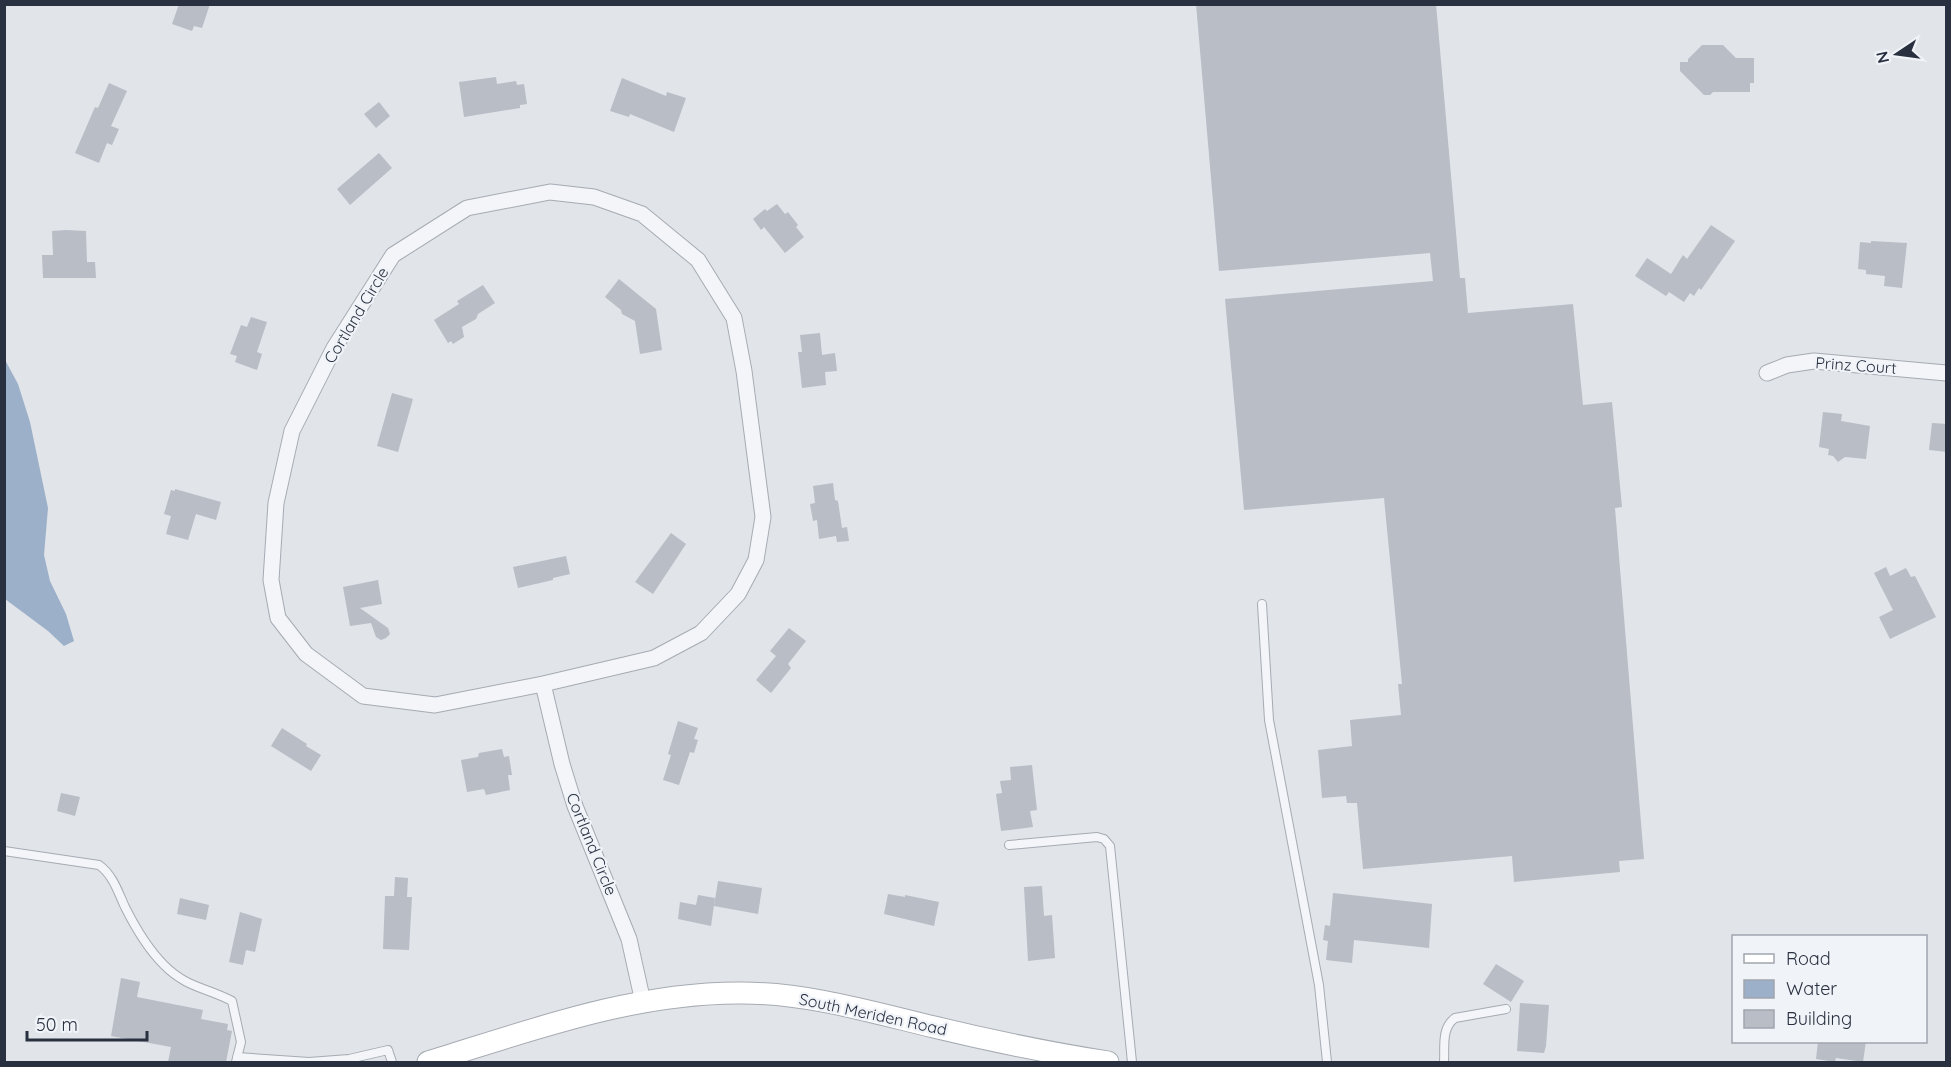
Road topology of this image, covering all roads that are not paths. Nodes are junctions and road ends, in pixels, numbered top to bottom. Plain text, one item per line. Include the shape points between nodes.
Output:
1 (1767, 373) dead end
2 (1947, 373) edge
3 (1262, 604) dead end
4 (543, 684) junction
5 (1009, 845) dead end
6 (4, 851) edge
7 (643, 1002) junction
8 (1506, 1010) dead end
9 (237, 1060) edge
10 (1086, 1061) edge
11 (392, 1062) edge
12 (428, 1062) edge
13 (1108, 1062) edge
14 (1132, 1062) edge
15 (1327, 1062) edge
16 (1444, 1062) edge

1 - 2 street, Prinz Court via 1788,364 1814,361
3 - 15 lane via 1269,720 1319,985
4 - 4 street, Cortland Circle via 654,658 701,633 738,594 756,560 763,517 734,318 698,260 642,214 594,197 550,192 467,208 393,255 334,348 292,431 276,503 271,580 278,618 306,654 363,696 435,705
4 - 7 street, Cortland Circle via 575,806 629,939
5 - 14 lane via 1097,837 1110,846
6 - 9 lane via 103,868 163,964 185,982 232,1001 241,1042
7 - 10 main road, South Meriden Road via 720,993 805,999
7 - 12 main road, South Meriden Road
8 - 16 lane via 1455,1018 1449,1023 1445,1030
9 - 11 lane via 309,1062 349,1059 388,1050
10 - 13 main road, South Meriden Road

